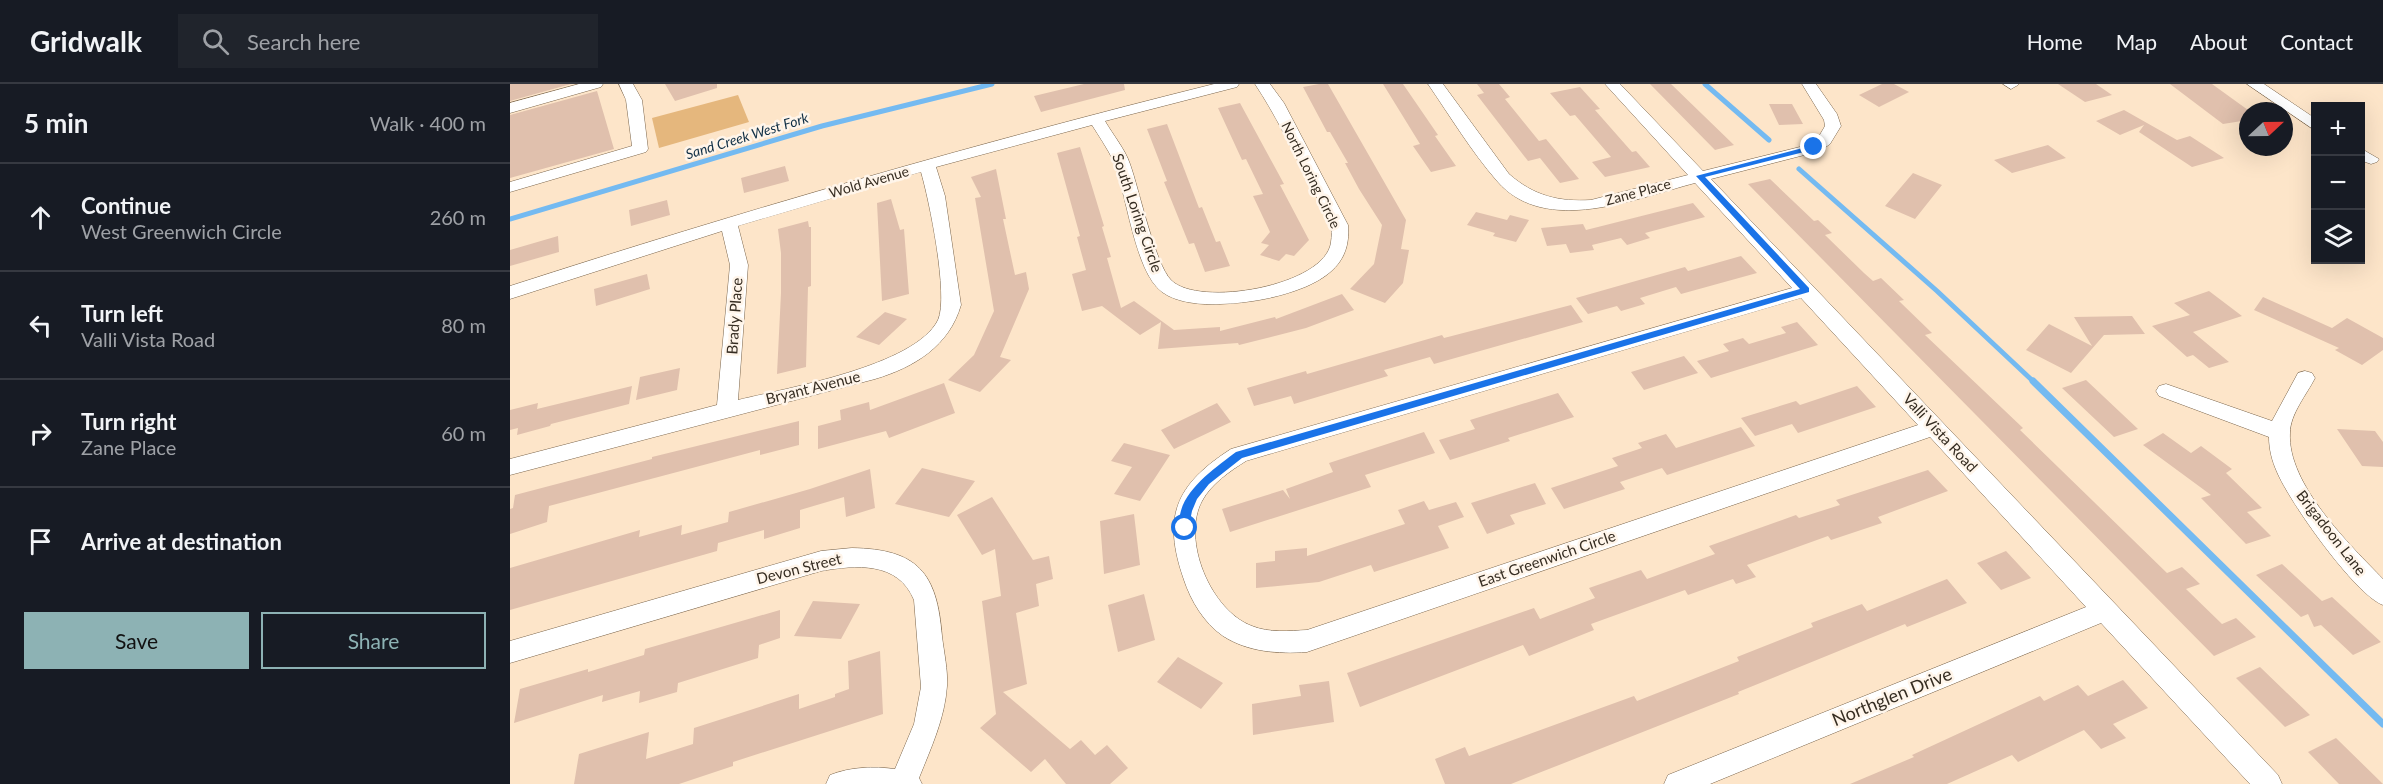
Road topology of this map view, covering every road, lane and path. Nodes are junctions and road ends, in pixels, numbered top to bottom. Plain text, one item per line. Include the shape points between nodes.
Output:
1 (596, 84) edge
2 (626, 84) edge
3 (1232, 84) edge
4 (1262, 84) edge
5 (1435, 84) edge
6 (1612, 84) edge
7 (1809, 84) edge
8 (2254, 84) edge
9 (510, 108) edge
10 (1097, 120) junction
11 (2311, 123) edge
12 (927, 165) junction
13 (1700, 176) junction
14 (510, 187) edge
15 (728, 223) junction
16 (1294, 285) joint
17 (1806, 290) junction
18 (510, 293) edge
19 (2305, 378) dead end
20 (2166, 391) dead end
21 (727, 410) junction
22 (1935, 427) junction
23 (2279, 432) junction
24 (510, 467) edge
25 (2383, 595) edge
26 (2105, 610) junction
27 (510, 652) edge
28 (903, 783) edge
29 (840, 784) edge
30 (908, 784) edge
31 (1678, 784) edge
32 (2268, 784) edge

1 - 9 street
2 - 14 street via 634,100 640,149
3 - 10 street, Wold Avenue
4 - 16 street, North Loring Circle via 1276,103 1339,225 1341,240 1336,254 1314,276
5 - 13 street, Zane Place via 1503,178 1544,203 1591,205
6 - 13 street, Valli Vista Road
7 - 13 street, Zane Place via 1832,118 1833,126 1824,141 1800,152
8 - 11 street
10 - 12 street, Wold Avenue
10 - 16 street, South Loring Circle via 1121,161 1154,269 1170,289 1218,300
12 - 15 street, Wold Avenue
12 - 21 street, Bryant Avenue via 937,196 952,304 942,329 917,354 891,367
13 - 17 street, Valli Vista Road
15 - 18 street, Wold Avenue
15 - 21 street, Brady Place via 739,265
17 - 22 street, Valli Vista Road
17 - 22 street, East Greenwich Circle via 1239,455 1205,481 1186,511 1185,546 1196,584 1206,603 1235,632 1273,643 1307,641
19 - 23 street
20 - 23 street
21 - 24 street, Bryant Avenue
22 - 26 street, Valli Vista Road
23 - 25 street, Brigadoon Lane via 2282,454 2296,490 2311,513
26 - 31 street, Northglen Drive
26 - 32 street, Valli Vista Road
27 - 28 street, Devon Street via 821,561 846,556 884,560 902,567 917,581 926,598 929,621 934,687 930,713
28 - 29 street via 878,780
28 - 30 street

